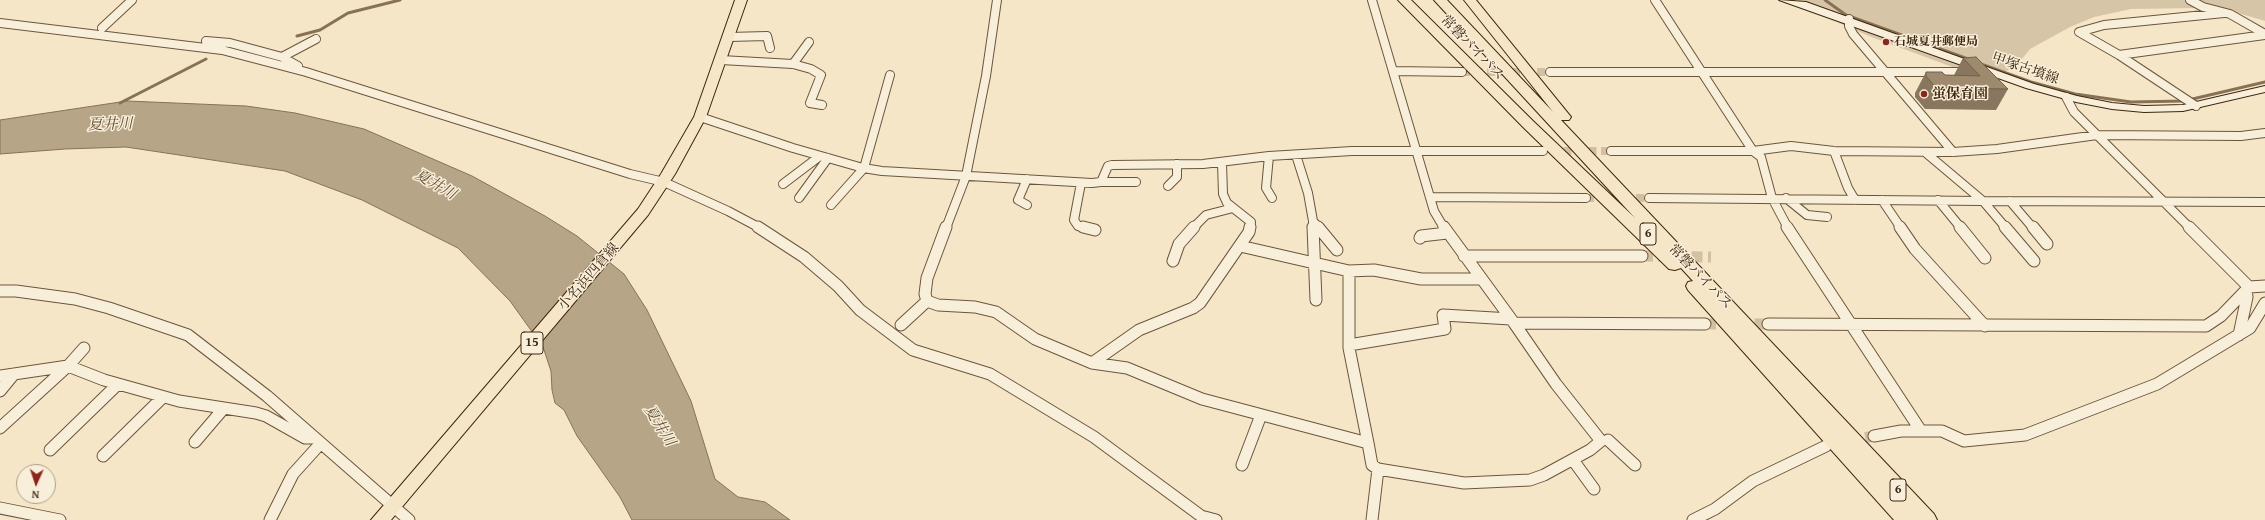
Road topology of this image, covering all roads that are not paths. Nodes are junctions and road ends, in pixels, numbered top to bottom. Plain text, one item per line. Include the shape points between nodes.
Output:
1 (132, 0) edge
2 (741, 0) edge
3 (997, 0) edge
4 (1372, 0) edge
5 (1404, 0) edge
6 (1470, 0) edge
7 (1655, 0) edge
8 (1784, 0) edge
9 (2190, 0) edge
10 (1437, 4) edge
11 (2224, 13) junction
12 (1849, 19) junction
13 (0, 23) edge
14 (102, 28) junction
15 (55, 29) junction
16 (2265, 34) edge
17 (729, 37) junction
18 (316, 39) dead end
19 (809, 42) dead end
20 (770, 48) dead end
21 (2119, 55) junction
22 (282, 57) junction
23 (721, 60) junction
24 (794, 64) junction
25 (1986, 70) junction
26 (1394, 71) junction
27 (306, 72) junction
28 (1462, 72) tunnel mouth
29 (1550, 72) tunnel mouth
30 (1702, 72) junction
31 (1886, 73) junction
32 (890, 75) dead end
33 (2265, 89) edge
34 (2066, 97) junction
35 (2190, 102) junction
36 (822, 105) dead end
37 (700, 117) junction
38 (2265, 133) edge
39 (2097, 135) junction
40 (1416, 150) junction
41 (1753, 150) junction
42 (1543, 151) tunnel mouth
43 (1611, 151) tunnel mouth
44 (1834, 151) junction
45 (1953, 152) junction
46 (1926, 153) junction
47 (1296, 155) junction
48 (1269, 156) junction
49 (824, 157) junction
50 (1222, 162) junction
51 (1177, 164) junction
52 (864, 168) junction
53 (966, 176) junction
54 (1027, 179) junction
55 (1101, 182) junction
56 (1136, 182) dead end
57 (1081, 183) junction
58 (662, 184) junction
59 (784, 184) dead end
60 (1168, 186) dead end
61 (1430, 197) junction
62 (799, 198) dead end
63 (1272, 198) dead end
64 (1586, 198) tunnel mouth
65 (1650, 198) tunnel mouth
66 (1772, 198) junction
67 (1786, 198) junction
68 (1855, 200) junction
69 (1882, 200) junction
70 (1938, 200) junction
71 (2010, 201) junction
72 (2161, 201) junction
73 (1983, 202) junction
74 (2265, 202) edge
75 (831, 205) dead end
76 (1027, 205) dead end
77 (1233, 208) junction
78 (1827, 217) dead end
79 (1313, 221) junction
80 (1095, 230) dead end
81 (1447, 234) junction
82 (1420, 238) dead end
83 (2047, 244) dead end
84 (1240, 246) junction
85 (1337, 250) dead end
86 (1464, 256) junction
87 (1642, 256) tunnel mouth
88 (1985, 258) dead end
89 (1173, 261) dead end
90 (2034, 261) dead end
91 (1315, 262) junction
92 (1676, 266) junction
93 (1349, 271) junction
94 (1481, 279) junction
95 (2265, 286) edge
96 (2248, 288) junction
97 (0, 291) edge
98 (1316, 300) dead end
99 (927, 301) junction
100 (2265, 303) edge
101 (1512, 321) junction
102 (1744, 323) junction
103 (1705, 324) tunnel mouth
104 (1768, 324) tunnel mouth
105 (1853, 324) junction
106 (901, 325) dead end
107 (1985, 326) junction
108 (2239, 335) junction
109 (1349, 344) junction
110 (84, 348) dead end
111 (1092, 363) junction
112 (68, 366) junction
113 (14, 374) junction
114 (0, 376) edge
115 (118, 384) junction
116 (0, 390) edge
117 (163, 397) junction
118 (224, 408) junction
119 (1261, 415) junction
120 (0, 428) edge
121 (1921, 431) junction
122 (1874, 436) tunnel mouth
123 (318, 440) junction
124 (1608, 440) dead end
125 (196, 442) dead end
126 (1368, 443) junction
127 (1826, 446) dead end
128 (50, 450) dead end
129 (103, 456) dead end
130 (1573, 460) junction
131 (1863, 462) junction
132 (1242, 465) dead end
133 (1635, 465) dead end
134 (1378, 469) junction
135 (1594, 489) dead end
136 (0, 508) edge
137 (391, 508) edge
138 (60, 520) edge
139 (270, 520) edge
140 (409, 520) edge
141 (1216, 520) edge
142 (1372, 520) edge
143 (1693, 520) edge
144 (1906, 520) edge
145 (1927, 520) edge

1 - 14 street
2 - 17 main road, 小名浜四倉線 / 15
3 - 53 street via 986,76
4 - 26 street
5 - 92 highway
6 - 102 highway via 1595,152 1725,295
7 - 30 street
8 - 12 main road, 甲塚古墳線
9 - 11 street
10 - 92 highway, 常磐バイパス / 6
10 - 102 highway, 常磐バイパス / 6
11 - 16 street
11 - 21 street via 2104,25 2079,32
12 - 25 main road, 甲塚古墳線
12 - 31 street via 1849,26 1854,34
13 - 15 street
14 - 15 street
14 - 22 street via 230,43
15 - 27 street via 222,50
16 - 21 street
17 - 20 street via 767,36
17 - 23 main road, 小名浜四倉線 / 15
18 - 22 street
19 - 24 street
21 - 35 street
22 - 27 street
23 - 24 street
23 - 37 main road, 小名浜四倉線 / 15
24 - 36 street via 821,75 810,103
25 - 31 street via 1958,73
25 - 34 main road, 甲塚古墳線
26 - 28 street
26 - 40 street
27 - 58 street
29 - 30 street
30 - 31 street
30 - 41 street
31 - 45 street
32 - 52 street
33 - 35 main road, 甲塚古墳線
34 - 35 main road, 甲塚古墳線 via 2112,106 2144,108
34 - 39 street via 2074,112
37 - 49 street
37 - 58 main road, 小名浜四倉線 / 15
38 - 39 street via 2241,136
39 - 45 street via 1997,149
39 - 72 street
40 - 42 street
40 - 47 street
40 - 61 street
41 - 43 street
41 - 44 street via 1791,146
41 - 66 street via 1764,163
44 - 46 street
44 - 68 street
45 - 46 street
46 - 73 street
47 - 48 street
47 - 79 street via 1308,193
48 - 50 street
48 - 63 street via 1266,188
49 - 52 street
49 - 59 street
49 - 62 street
50 - 51 street
50 - 77 street via 1224,194 1227,203
51 - 55 street via 1112,165 1108,166
51 - 60 street via 1177,177
52 - 53 street
52 - 75 street
53 - 54 street
53 - 99 street via 927,278
54 - 57 street
54 - 76 street via 1018,200
55 - 56 street
55 - 57 street
57 - 80 street via 1074,220 1078,226
58 - 137 main road, 小名浜四倉線 / 15 via 621,240
58 - 141 street via 728,211 769,233 804,257 838,286 860,310 913,350 990,374 1094,437 1201,516
61 - 64 street
61 - 81 street via 1436,216
65 - 66 street
66 - 67 street
66 - 105 street via 1810,265
67 - 68 street
67 - 78 street via 1806,214
68 - 69 street
69 - 70 street
69 - 107 street via 1919,254
70 - 73 street
70 - 88 street
71 - 72 street
71 - 73 street
71 - 83 street
72 - 74 street
72 - 96 street
73 - 90 street
77 - 84 street via 1251,222 1249,232
77 - 89 street via 1206,215 1199,221 1179,244
79 - 85 street
79 - 91 street
81 - 82 street
81 - 86 street
84 - 91 street
84 - 111 street via 1194,308 1139,330
86 - 87 street
86 - 94 street
91 - 93 street
91 - 98 street
92 - 131 highway, 常磐バイパス / 6
93 - 94 street via 1374,270 1421,279
93 - 109 street
94 - 101 street
95 - 96 street
96 - 107 street via 2221,316 2206,326
96 - 108 street
97 - 123 street via 75,299 188,335 267,396
99 - 106 street
99 - 111 street via 938,305 975,307 996,312 1035,339
100 - 108 street via 2250,328
101 - 103 street
101 - 109 street via 1443,315 1445,329
101 - 130 street via 1556,384 1601,441
102 - 131 highway, 常磐バイパス / 6
104 - 105 street
105 - 107 street
105 - 121 street
108 - 121 street via 2157,384 2025,435 1964,441 1942,431
109 - 126 street
110 - 112 street
111 - 119 street via 1127,368 1202,398
112 - 113 street
112 - 115 street
112 - 120 street
113 - 114 street
113 - 116 street
115 - 117 street
115 - 128 street
117 - 118 street
117 - 129 street
118 - 123 street via 266,416 304,438
118 - 125 street
119 - 126 street
119 - 132 street
121 - 122 street via 1901,430
123 - 137 street
123 - 139 street via 293,474
124 - 133 street
126 - 134 street via 1372,465
127 - 143 street via 1753,481 1714,509
130 - 134 street via 1530,480 1464,483
130 - 135 street
131 - 144 highway, 常磐バイパス / 6
131 - 145 highway, 常磐バイパス / 6
134 - 142 street
136 - 138 street
137 - 140 street

